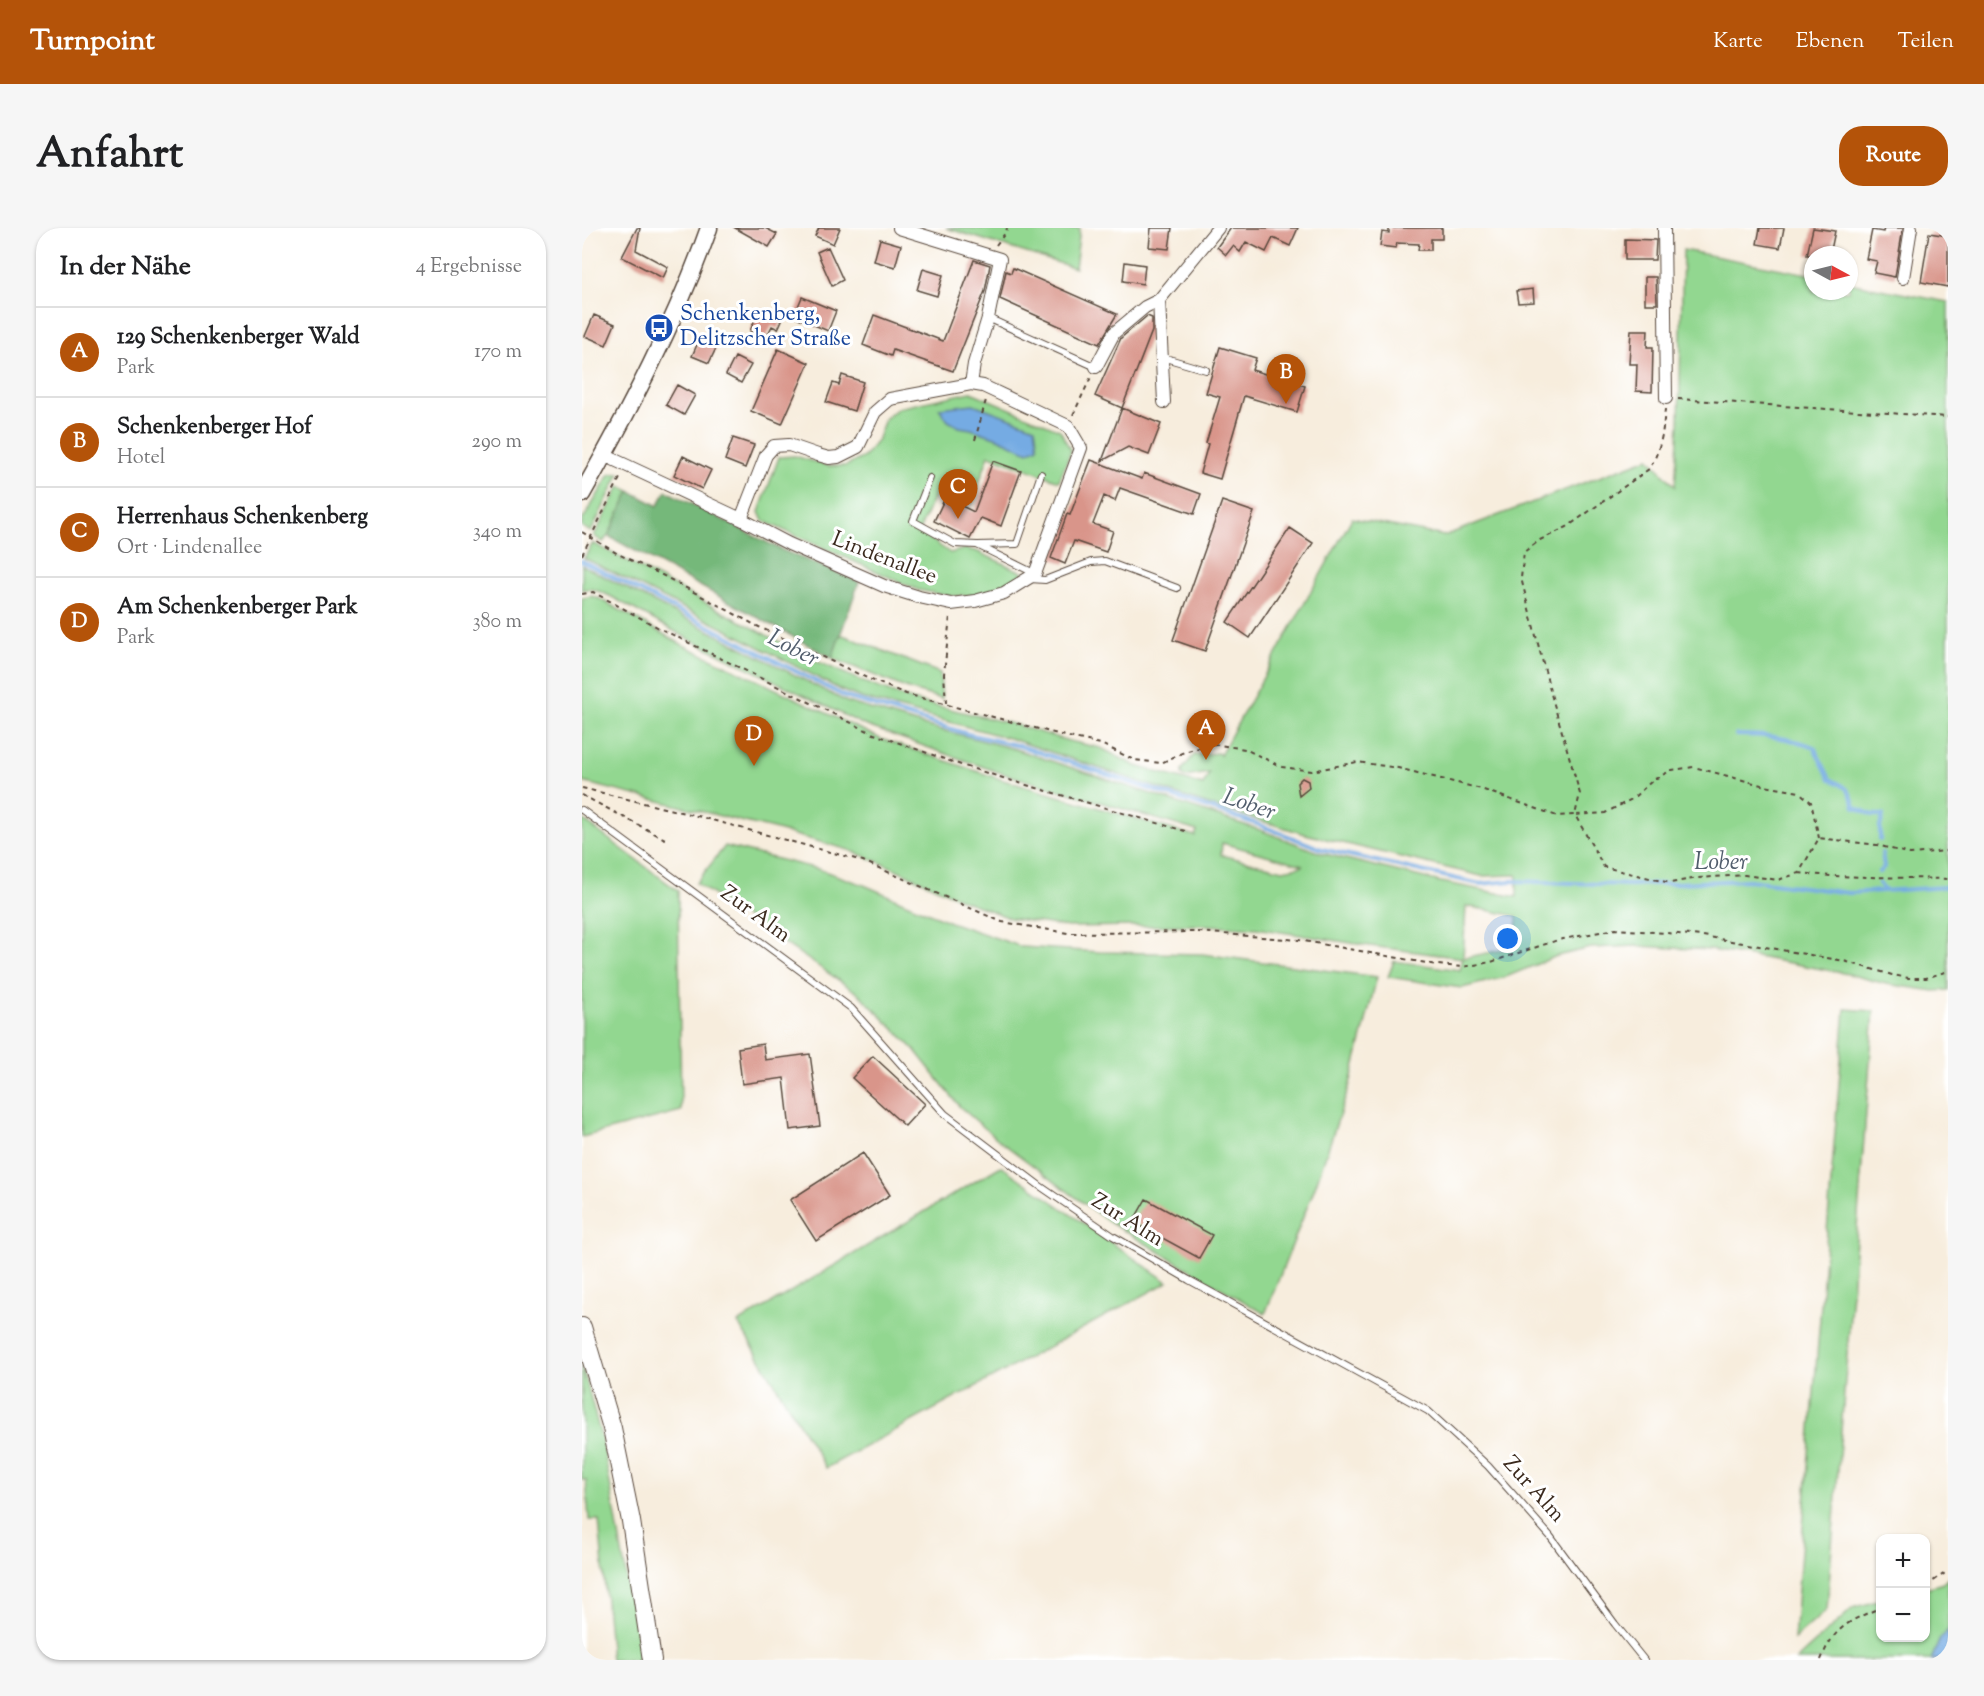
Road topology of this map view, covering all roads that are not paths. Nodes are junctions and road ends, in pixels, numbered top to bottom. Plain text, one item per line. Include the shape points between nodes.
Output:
1 (709, 228) edge
2 (899, 228) edge
3 (1218, 228) edge
4 (1664, 228) edge
5 (1911, 228) edge
6 (1903, 278) dead end
7 (1160, 300) junction
8 (988, 318) junction
9 (1162, 357) junction
10 (1096, 367) joint
11 (1206, 370) dead end
12 (971, 384) junction
13 (1666, 398) road end
14 (1164, 402) dead end
15 (604, 455) junction
16 (1041, 474) dead end
17 (930, 478) dead end
18 (582, 494) edge
19 (741, 519) junction
20 (977, 546) junction
21 (1031, 576) junction
22 (1178, 588) dead end
23 (582, 810) edge
24 (582, 1328) edge
25 (652, 1660) edge
26 (1644, 1660) edge

1 - 15 street via 679,303
2 - 8 street via 1000,260
3 - 7 street
4 - 13 street
5 - 6 street
7 - 9 street
7 - 10 street via 1145,307 1114,333
8 - 10 lane
8 - 12 street
9 - 11 lane
9 - 14 street
12 - 19 street via 890,399 875,412 858,447 838,457 829,458 789,445 774,446 766,455
12 - 21 street via 1068,426 1081,448
15 - 18 street
15 - 19 street, Lindenallee
16 - 20 lane via 1017,544
17 - 20 lane via 913,521 955,544
19 - 21 street, Lindenallee via 884,586 951,604 1004,593
20 - 21 lane
21 - 22 lane via 1045,580 1091,562 1106,561
23 - 26 lane, Zur Alm via 851,1008 945,1113 1041,1186 1113,1236 1428,1411 1488,1466 1550,1536
24 - 25 main road via 614,1439

